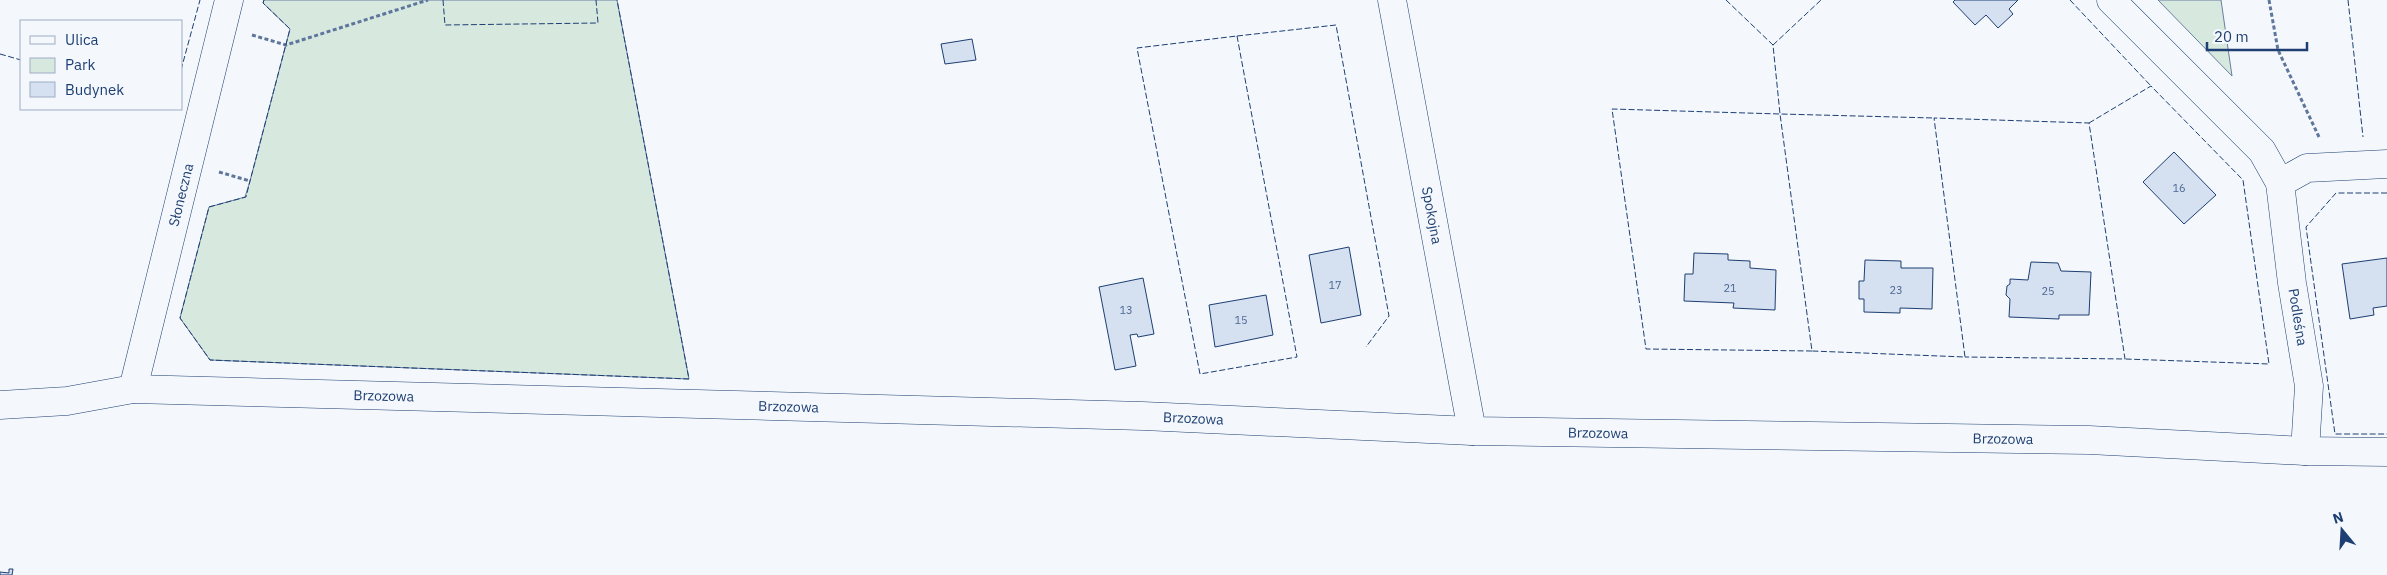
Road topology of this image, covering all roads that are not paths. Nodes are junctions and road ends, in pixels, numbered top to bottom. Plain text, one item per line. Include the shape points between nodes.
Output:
1 (1392, 0) edge
2 (2111, 0) edge
3 (226, 13) edge
4 (2387, 164) edge
5 (2280, 183) junction
6 (132, 389) junction
7 (0, 405) edge
8 (1472, 431) junction
9 (2305, 452) junction
10 (2387, 452) edge

1 - 8 street, Spokojna
2 - 5 street, Podleśna via 2262,151
3 - 6 street, Słoneczna
4 - 5 street via 2307,168
5 - 9 street, Podleśna via 2309,386
6 - 7 street, Brzozowa via 67,401
6 - 8 street, Brzozowa via 1119,415
8 - 9 street, Brzozowa via 2089,440
9 - 10 street, Brzozowa

